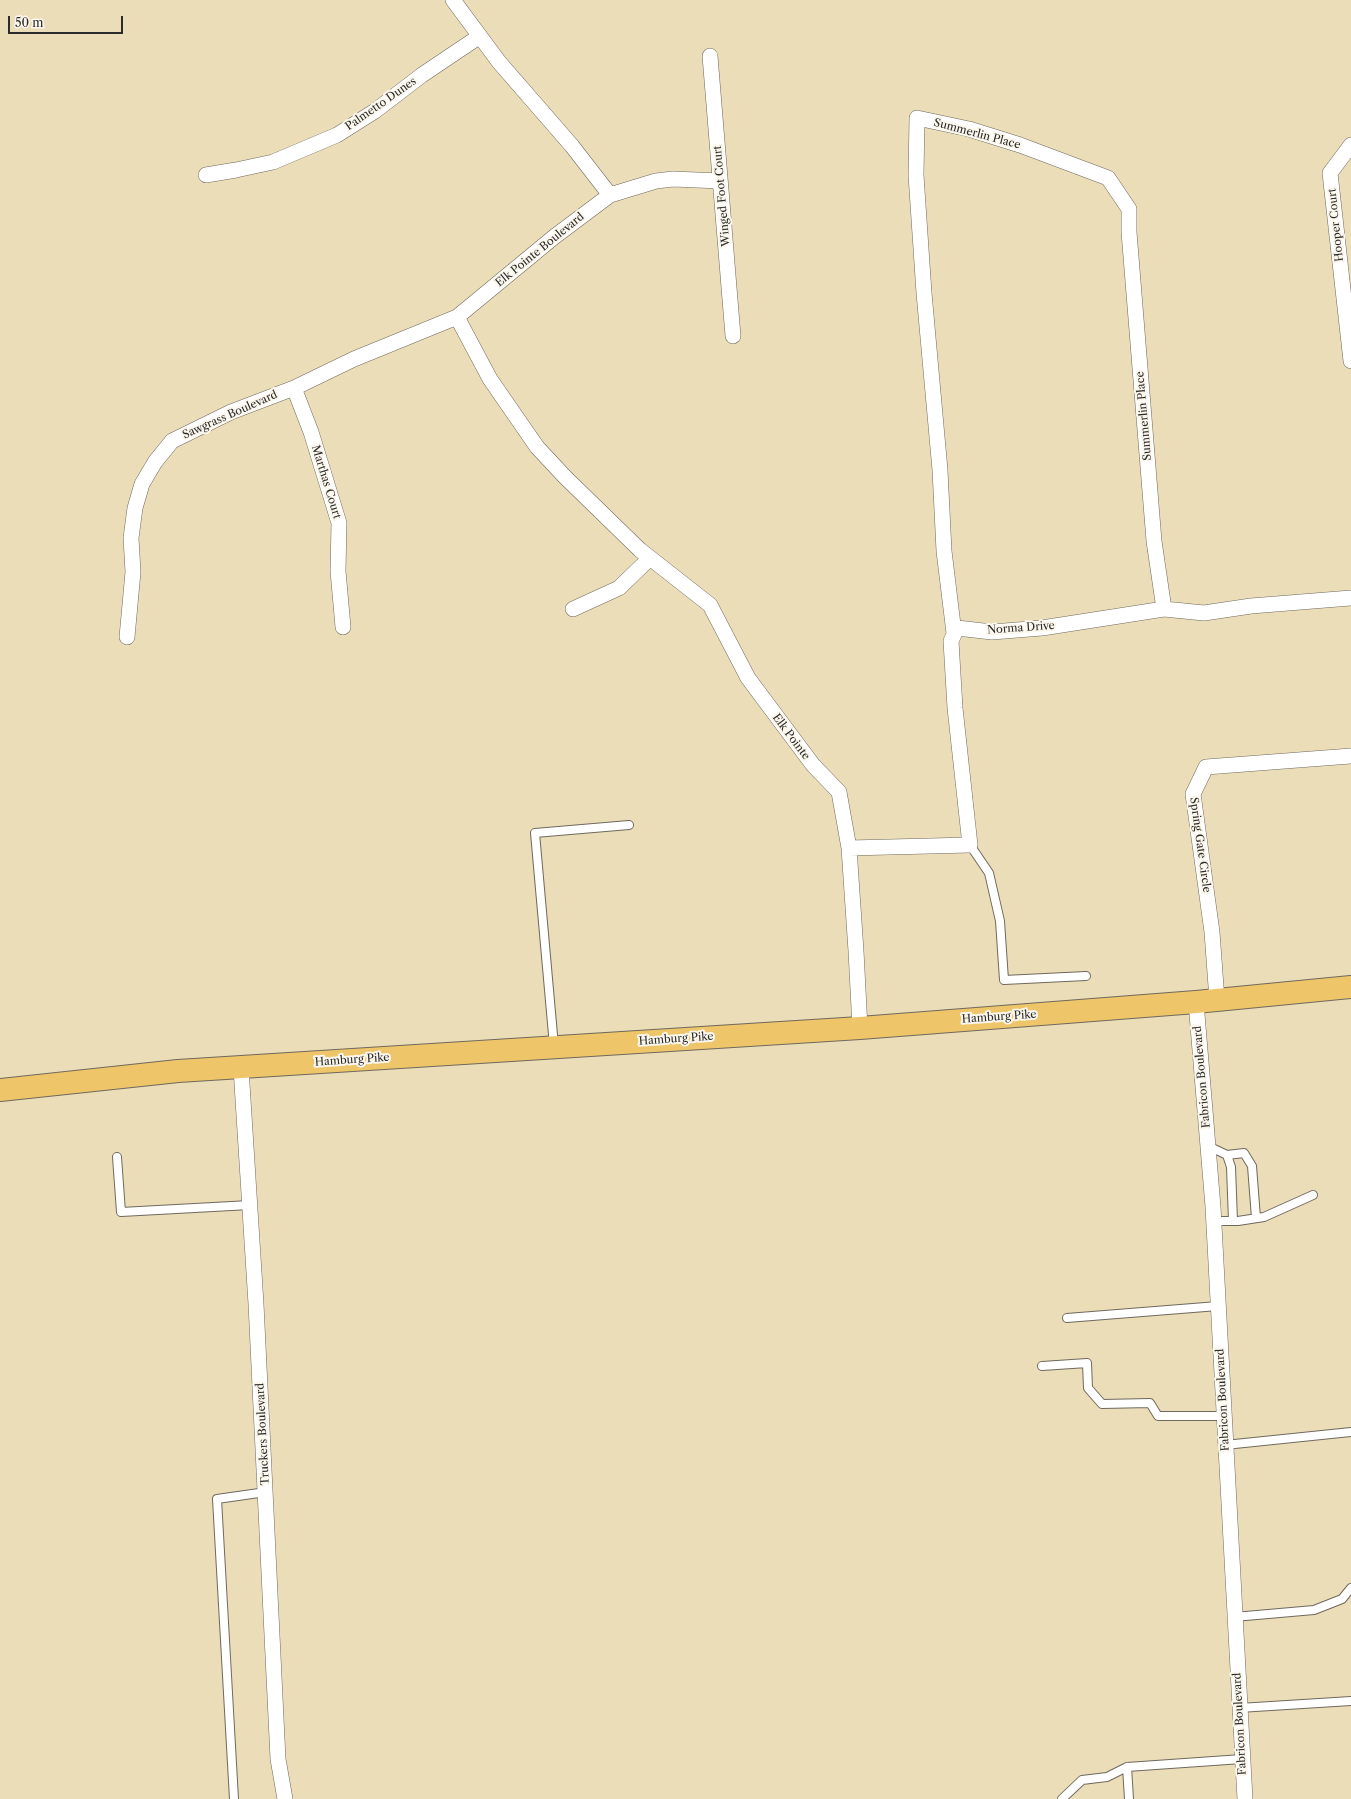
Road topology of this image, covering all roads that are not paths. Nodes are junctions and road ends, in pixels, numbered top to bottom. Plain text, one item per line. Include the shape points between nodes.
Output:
1 (453, 0) edge
2 (480, 36) junction
3 (710, 56) dead end
4 (1351, 145) edge
5 (206, 175) dead end
6 (720, 181) junction
7 (610, 195) junction
8 (457, 317) junction
9 (733, 336) dead end
10 (1351, 353) edge
11 (294, 388) junction
12 (650, 558) junction
13 (1351, 598) edge
14 (573, 609) dead end
15 (1164, 609) junction
16 (343, 627) dead end
17 (954, 633) junction
18 (127, 637) dead end
19 (1351, 756) edge
20 (629, 825) dead end
21 (970, 845) junction
22 (849, 848) junction
23 (1086, 976) dead end
24 (1351, 987) edge
25 (1217, 1000) junction
26 (1196, 1002) junction
27 (860, 1028) junction
28 (554, 1047) junction
29 (241, 1068) junction
30 (0, 1090) edge
31 (1208, 1146) junction
32 (1227, 1155) junction
33 (117, 1157) dead end
34 (1312, 1195) dead end
35 (250, 1204) junction
36 (1256, 1218) junction
37 (1213, 1221) junction
38 (1233, 1221) junction
39 (1218, 1306) junction
40 (1067, 1318) dead end
41 (1042, 1366) dead end
42 (1223, 1416) junction
43 (1351, 1432) edge
44 (1225, 1445) junction
45 (266, 1492) junction
46 (1351, 1588) edge
47 (1234, 1617) junction
48 (1351, 1701) edge
49 (1239, 1708) junction
50 (1242, 1759) junction
51 (1127, 1767) junction
52 (234, 1799) edge
53 (286, 1799) edge
54 (1062, 1799) edge
55 (1129, 1799) edge
56 (1245, 1799) edge

1 - 2 street
2 - 5 street, Palmetto Dunes via 338,134 273,162
2 - 7 street
3 - 6 street, Winged Foot Court
4 - 10 street, Hooper Court via 1330,173
6 - 7 street, Elk Pointe Boulevard via 673,178
6 - 9 street, Winged Foot Court
7 - 8 street, Elk Pointe Boulevard via 554,237
8 - 11 street, Sawgrass Boulevard via 354,359
8 - 12 street, Elk Pointe via 490,379 537,447
11 - 16 street, Marthas Court via 311,432 339,522 338,571
11 - 18 street, Sawgrass Boulevard via 231,412 172,441 155,462 142,484 135,508 131,538 133,572
12 - 14 street via 619,588
12 - 22 street, Elk Pointe via 710,605 748,678 813,765 839,792
13 - 15 street, Norma Drive via 1251,606 1204,613
15 - 17 street, Norma Drive via 1042,628 992,632 957,628
15 - 17 street, Summerlin Place via 1154,541 1129,240 1129,209 1108,178 969,129 917,118 916,175 924,293 940,470 944,550
17 - 21 street via 951,641 955,708
19 - 25 street, Spring Gate Circle via 1206,767 1193,794 1212,932
20 - 28 lane via 535,833
21 - 22 street
21 - 23 lane via 989,873 1000,922 1004,980
22 - 27 street, Elk Pointe
24 - 25 main road, Hamburg Pike
25 - 26 main road, Hamburg Pike
26 - 27 main road, Hamburg Pike
26 - 31 street, Fabricon Boulevard
27 - 28 main road, Hamburg Pike
28 - 29 main road, Hamburg Pike
29 - 30 main road, Hamburg Pike via 178,1071
29 - 35 street, Truckers Boulevard
31 - 32 lane
31 - 37 street, Fabricon Boulevard
32 - 36 lane via 1244,1153 1252,1166
32 - 38 lane via 1231,1167
33 - 35 lane via 121,1212
34 - 36 lane via 1264,1217
35 - 45 street, Truckers Boulevard
36 - 38 lane
37 - 38 lane
37 - 39 street, Fabricon Boulevard
39 - 40 lane
39 - 42 street, Fabricon Boulevard
41 - 42 lane via 1087,1363 1088,1388 1102,1404 1150,1403 1158,1416
42 - 44 street, Fabricon Boulevard
43 - 44 lane
44 - 47 street, Fabricon Boulevard
45 - 52 lane via 217,1499
45 - 53 street, Truckers Boulevard via 278,1762
46 - 47 lane via 1342,1599 1314,1610
47 - 49 street, Fabricon Boulevard
48 - 49 lane
49 - 50 street, Fabricon Boulevard
50 - 51 lane
50 - 56 street, Fabricon Boulevard
51 - 54 lane via 1107,1777 1082,1780
51 - 55 lane

